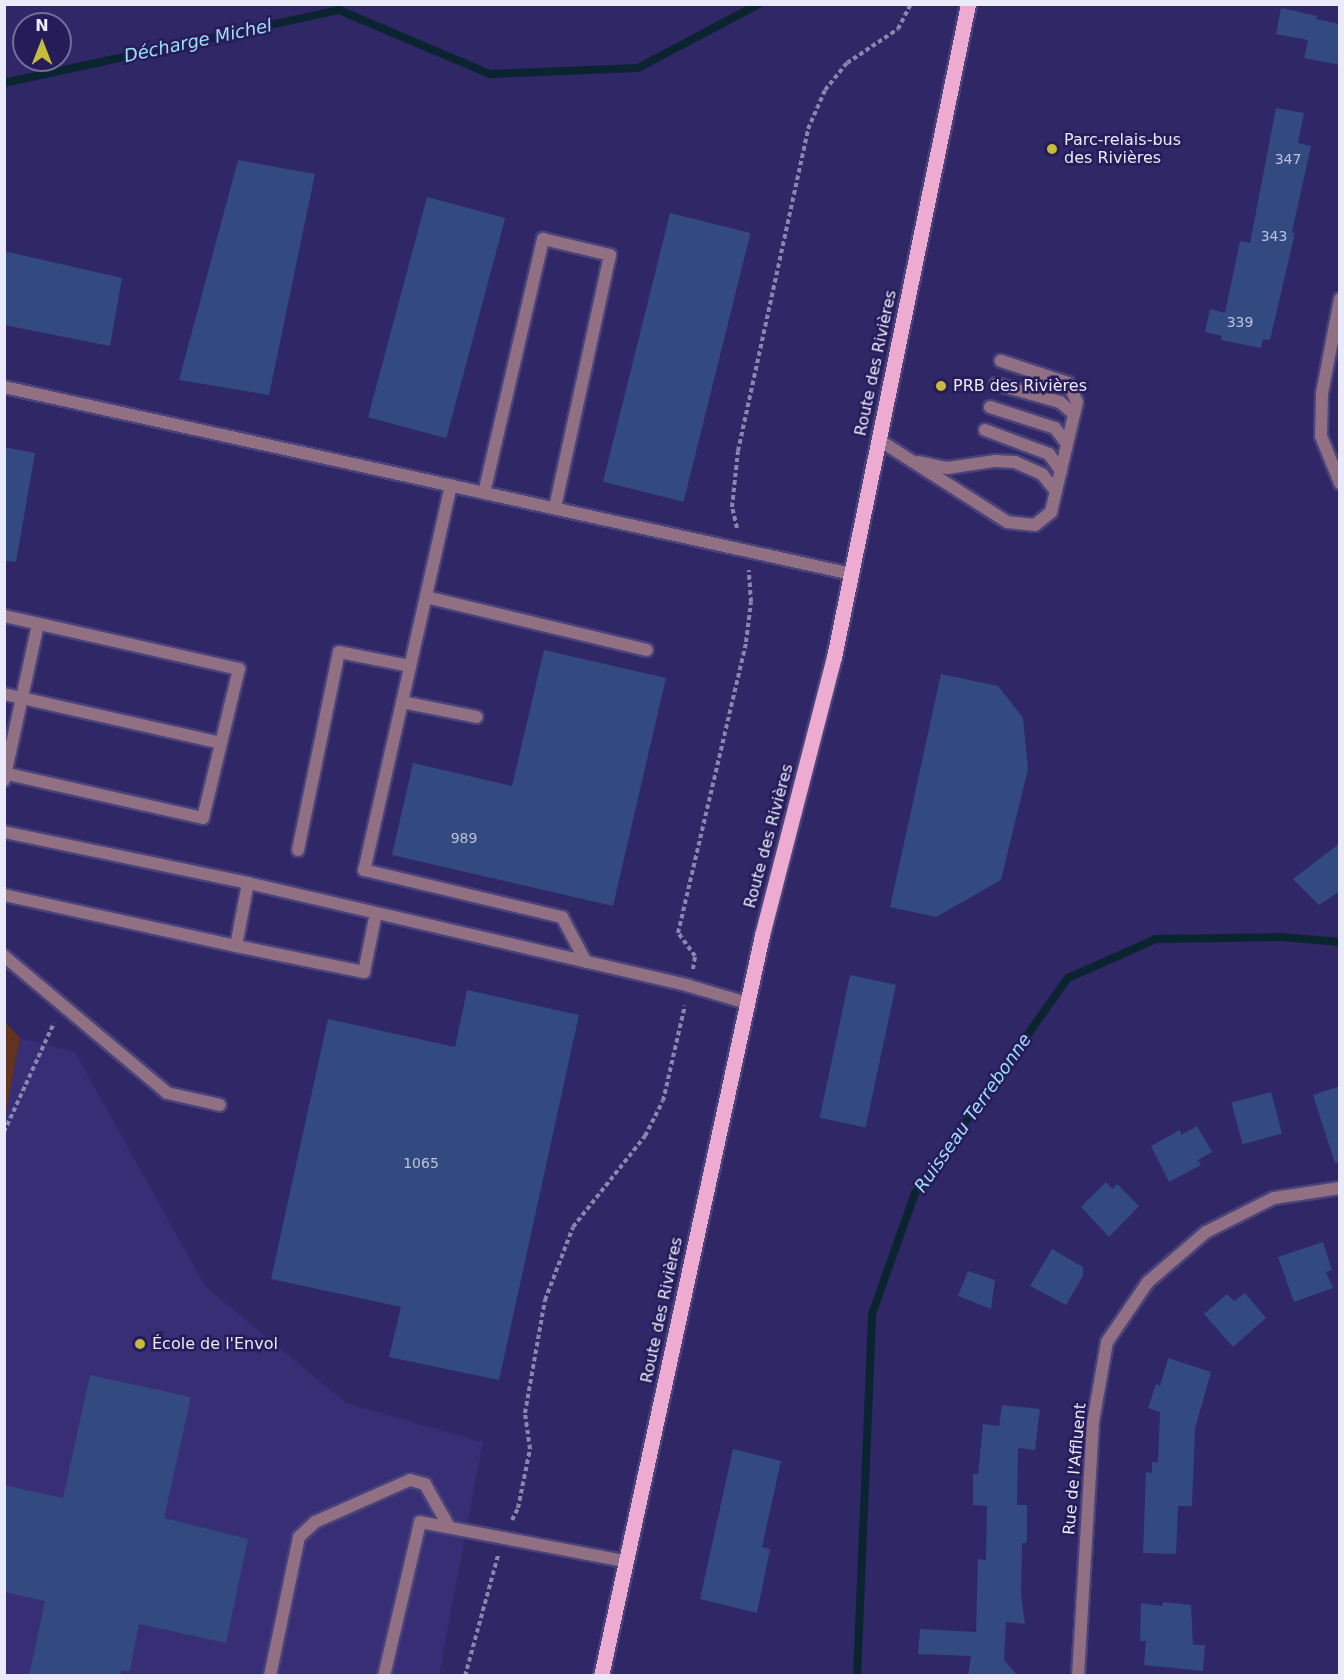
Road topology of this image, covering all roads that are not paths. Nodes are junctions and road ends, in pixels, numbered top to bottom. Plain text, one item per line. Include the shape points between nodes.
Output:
1 (968, 4) edge
2 (1340, 299) edge
3 (1001, 361) dead end
4 (996, 384) dead end
5 (4, 387) edge
6 (990, 407) dead end
7 (1074, 414) junction
8 (985, 430) dead end
9 (879, 440) junction
10 (1067, 444) junction
11 (909, 460) junction
12 (1061, 471) junction
13 (1340, 483) edge
14 (451, 485) junction
15 (1056, 491) junction
16 (484, 492) junction
17 (555, 508) junction
18 (852, 574) junction
19 (426, 597) junction
20 (4, 616) edge
21 (38, 624) junction
22 (647, 650) dead end
23 (410, 666) junction
24 (4, 694) edge
25 (23, 698) junction
26 (402, 702) junction
27 (477, 717) dead end
28 (221, 743) junction
29 (5, 775) edge
30 (4, 832) edge
31 (298, 850) dead end
32 (248, 883) junction
33 (4, 895) edge
34 (376, 913) junction
35 (236, 946) junction
36 (4, 956) edge
37 (586, 962) junction
38 (747, 1003) junction
39 (220, 1105) dead end
40 (1340, 1188) edge
41 (449, 1527) junction
42 (626, 1561) junction
43 (270, 1676) edge
44 (384, 1676) edge
45 (601, 1676) edge
46 (1078, 1676) edge

1 - 9 main road, Route des Rivières
2 - 13 street via 1322,393 1322,436
3 - 7 street via 1068,383 1077,402
4 - 7 street via 1060,402
5 - 14 street
6 - 10 street via 1055,428
7 - 10 street
8 - 12 street via 1049,454
9 - 11 street
9 - 18 main road, Route des Rivières
10 - 12 street
11 - 15 street via 947,468 1015,462 1042,474
11 - 15 street via 1007,522 1035,525 1051,512
12 - 15 street
14 - 16 street
14 - 19 street
16 - 17 street
16 - 17 street via 543,239 610,255
17 - 18 street
18 - 38 main road, Route des Rivières
19 - 22 street
19 - 23 street
20 - 21 street
21 - 25 street
21 - 28 street via 239,669
23 - 26 street
23 - 31 street via 339,652
24 - 25 street
25 - 28 street
25 - 29 street
26 - 27 street
26 - 37 street via 364,870 562,917
28 - 29 street via 203,818
30 - 32 street
32 - 34 street
32 - 35 street
33 - 35 street
34 - 35 street via 364,972
34 - 37 street
36 - 39 street via 167,1093
37 - 38 street
38 - 42 main road, Route des Rivières
40 - 46 street, Rue de l'Affluent via 1274,1198 1206,1232 1148,1282 1107,1342 1093,1422
41 - 42 street
41 - 43 street via 425,1484 410,1480 315,1522 299,1537
41 - 44 street via 420,1522
42 - 45 main road, Route des Rivières

